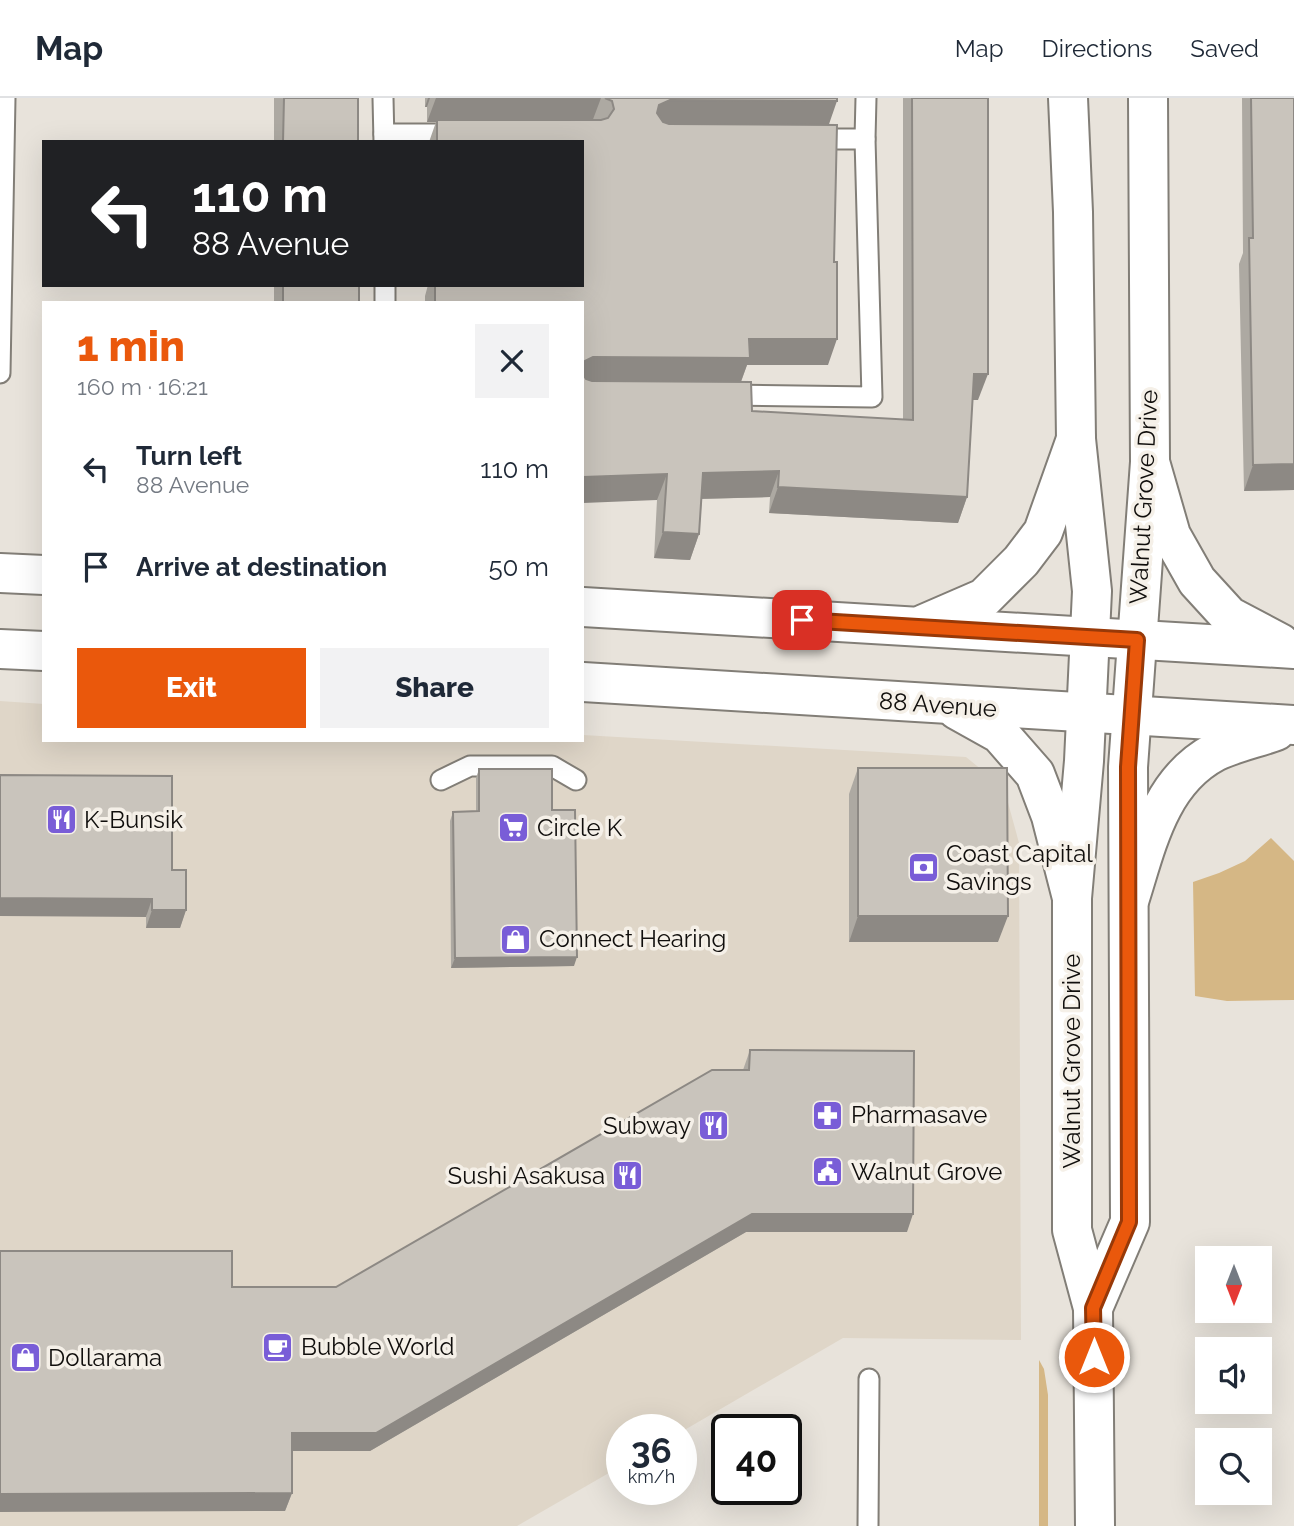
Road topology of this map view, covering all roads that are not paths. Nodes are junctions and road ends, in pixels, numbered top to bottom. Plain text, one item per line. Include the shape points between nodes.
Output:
1 (5, 98) edge
2 (383, 98) edge
3 (866, 98) edge
4 (1068, 98) edge
5 (1148, 98) edge
6 (481, 134) edge
7 (384, 138) edge
8 (797, 139) edge
9 (865, 139) junction
10 (1, 280) edge
11 (0, 373) edge
12 (710, 395) edge
13 (1076, 439) junction
14 (1150, 461) junction
15 (0, 573) edge
16 (42, 575) edge
17 (584, 607) edge
18 (918, 627) junction
19 (1091, 638) junction
20 (1137, 640) junction
21 (0, 649) edge
22 (1292, 649) edge
23 (42, 651) edge
24 (584, 682) edge
25 (949, 706) junction
26 (1087, 713) junction
27 (1131, 716) junction
28 (1294, 725) edge
29 (441, 780) dead end
30 (576, 780) dead end
31 (1072, 898) junction
32 (1129, 898) junction
33 (1093, 1308) junction
34 (869, 1379) dead end
35 (866, 1525) edge
36 (1095, 1526) edge

1 - 10 lane
2 - 7 lane
3 - 9 lane
4 - 13 street, Walnut Grove Drive
5 - 14 street, Walnut Grove Drive
6 - 7 lane
8 - 9 lane
9 - 12 lane via 872,397
10 - 11 lane
13 - 18 street via 1043,532 1021,561 984,598
13 - 19 street, Walnut Grove Drive via 1092,591
14 - 20 street, Walnut Grove Drive
14 - 22 street via 1171,535 1197,581 1229,616
15 - 16 street
17 - 18 street
18 - 19 street
19 - 20 street
19 - 26 street, Walnut Grove Drive
20 - 22 street
20 - 27 street, Walnut Grove Drive
21 - 23 street
24 - 25 street, 88 Avenue
25 - 26 street, 88 Avenue
25 - 31 street via 1000,734 1035,774
26 - 27 street, 88 Avenue
26 - 31 street, Walnut Grove Drive
27 - 28 street, 88 Avenue
27 - 32 street, Walnut Grove Drive
28 - 32 street via 1214,752 1178,781 1157,816
29 - 30 lane via 470,766 552,766
31 - 33 street, Walnut Grove Drive via 1072,1230
32 - 33 street, Walnut Grove Drive via 1129,1222
33 - 36 street, Walnut Grove Drive
34 - 35 lane

